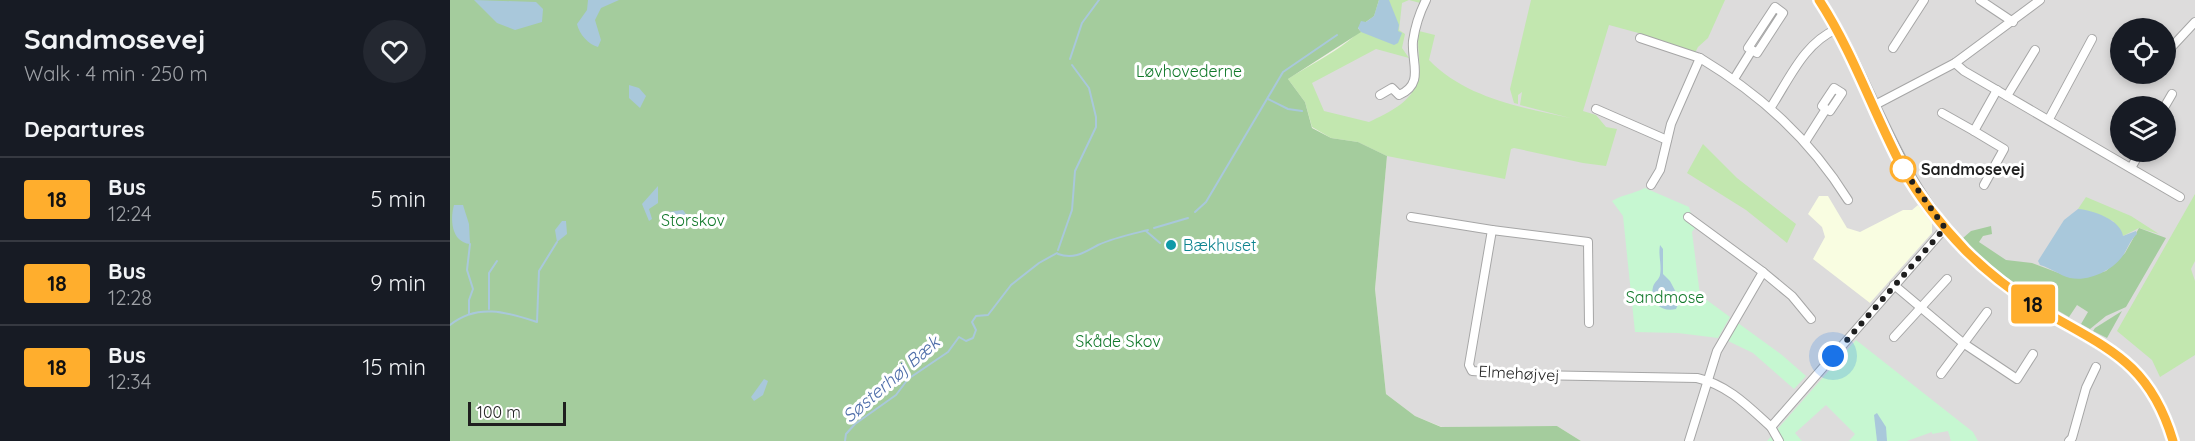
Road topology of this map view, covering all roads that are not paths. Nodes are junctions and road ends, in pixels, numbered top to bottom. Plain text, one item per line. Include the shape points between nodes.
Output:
1 (1426, 0) edge
2 (1819, 0) edge
3 (1923, 0) edge
4 (1980, 0) edge
5 (2040, 0) edge
6 (2013, 22) junction
7 (2195, 22) edge
8 (1837, 29) junction
9 (1640, 38) dead end
10 (2092, 39) dead end
11 (2176, 42) edge
12 (1893, 48) dead end
13 (1752, 50) junction
14 (2035, 50) dead end
15 (1700, 58) junction
16 (1956, 63) junction
17 (1734, 79) junction
18 (1997, 90) junction
19 (1380, 95) dead end
20 (2007, 96) junction
21 (1873, 106) junction
22 (1771, 107) junction
23 (1596, 109) dead end
24 (1826, 109) dead end
25 (1942, 113) dead end
26 (2049, 119) junction
27 (1974, 131) junction
28 (1667, 140) junction
29 (1805, 142) junction
30 (2134, 162) edge
31 (2131, 168) junction
32 (1651, 185) dead end
33 (1984, 185) dead end
34 (2180, 198) dead end
35 (1848, 200) dead end
36 (1411, 217) dead end
37 (1688, 217) dead end
38 (1945, 228) junction
39 (1492, 230) junction
40 (1763, 272) junction
41 (1947, 279) dead end
42 (1894, 285) junction
43 (1920, 308) junction
44 (1987, 312) dead end
45 (1811, 319) dead end
46 (1589, 323) dead end
47 (1894, 337) dead end
48 (1963, 344) junction
49 (2033, 354) dead end
50 (2096, 367) dead end
51 (1941, 374) dead end
52 (1709, 381) junction
53 (1771, 427) junction
54 (1689, 441) edge
55 (1779, 441) edge
56 (2069, 441) edge
57 (2173, 441) edge

1 - 19 street via 1413,41 1416,71 1412,86 1399,95 1392,88
2 - 8 street
3 - 12 street
4 - 6 street
5 - 6 street
6 - 16 street
7 - 11 street
8 - 21 street
8 - 22 street via 1821,36 1809,48
9 - 15 street
10 - 26 street
13 - 13 street via 1757,53 1783,13 1775,7 1748,48
13 - 17 street
14 - 20 street
15 - 17 street
15 - 28 street
16 - 18 street
16 - 21 street
17 - 22 street
18 - 20 street
18 - 27 street
20 - 26 street
21 - 38 street via 1903,169
22 - 29 street
23 - 28 street
24 - 29 street
25 - 27 street
26 - 31 street
27 - 33 street via 2004,149
28 - 32 street via 1660,170
29 - 35 street
30 - 31 street
31 - 34 street
36 - 39 street
37 - 40 street
38 - 42 street
38 - 57 street via 2016,293 2103,344 2131,366 2157,400
39 - 46 street via 1588,242
39 - 52 street, Elmehøjvej via 1469,365 1472,371
40 - 45 street
40 - 52 street via 1717,351
41 - 43 street
42 - 43 street
42 - 53 street
43 - 47 street
43 - 48 street
44 - 48 street
48 - 49 street via 2017,379
48 - 51 street
50 - 56 street
52 - 53 street, Elmehøjvej via 1735,395
52 - 54 street
53 - 55 street, Elmehøjvej

